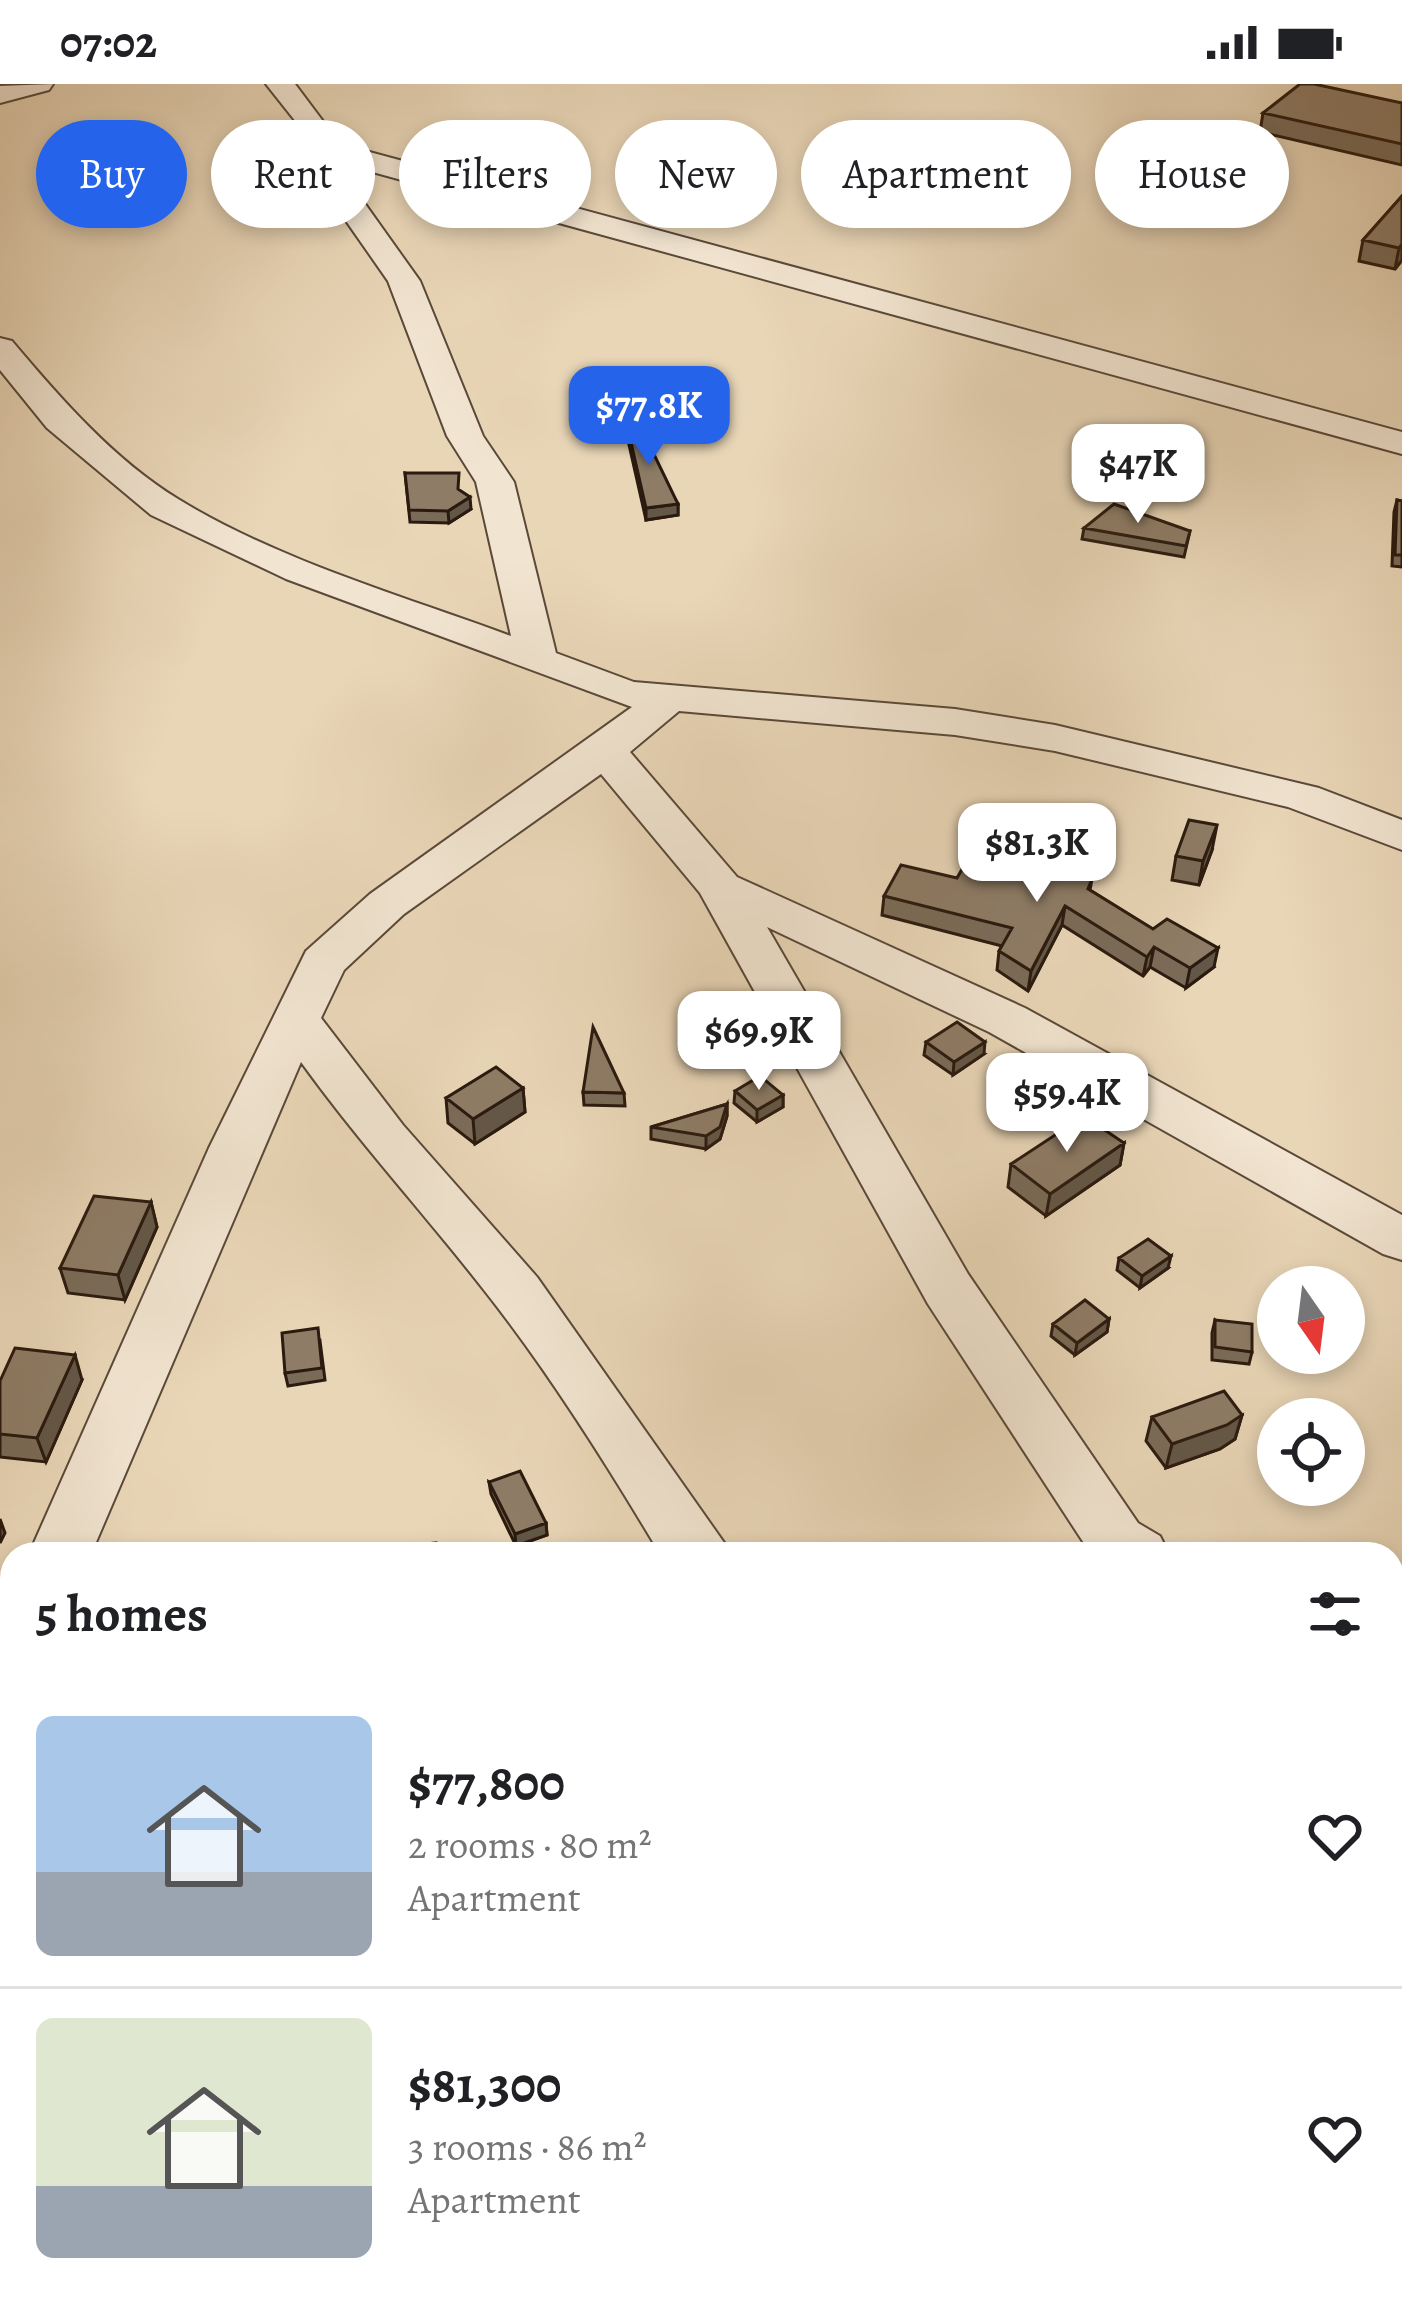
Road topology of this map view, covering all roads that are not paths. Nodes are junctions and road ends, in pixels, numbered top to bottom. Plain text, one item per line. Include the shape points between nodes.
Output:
1 (39, 84) edge
2 (280, 84) edge
3 (0, 95) edge
4 (307, 120) edge
5 (375, 163) edge
6 (366, 228) edge
7 (0, 348) edge
8 (1402, 443) edge
9 (538, 662) junction
10 (666, 700) junction
11 (604, 751) junction
12 (1402, 836) edge
13 (719, 887) junction
14 (295, 1018) junction
15 (1402, 1240) edge
16 (65, 1542) edge
17 (690, 1542) edge
18 (1118, 1542) edge

1 - 3 street
2 - 4 street
5 - 8 street
6 - 9 street via 404,281 465,436 495,482
7 - 9 street via 61,420 164,508 300,571
9 - 10 street
10 - 11 street
10 - 12 street via 934,720 1055,738 1303,797
11 - 13 street
11 - 14 street via 356,930 323,962
13 - 15 street via 1006,1020
13 - 18 street via 948,1289
14 - 16 street
14 - 17 street via 384,1138 517,1292

